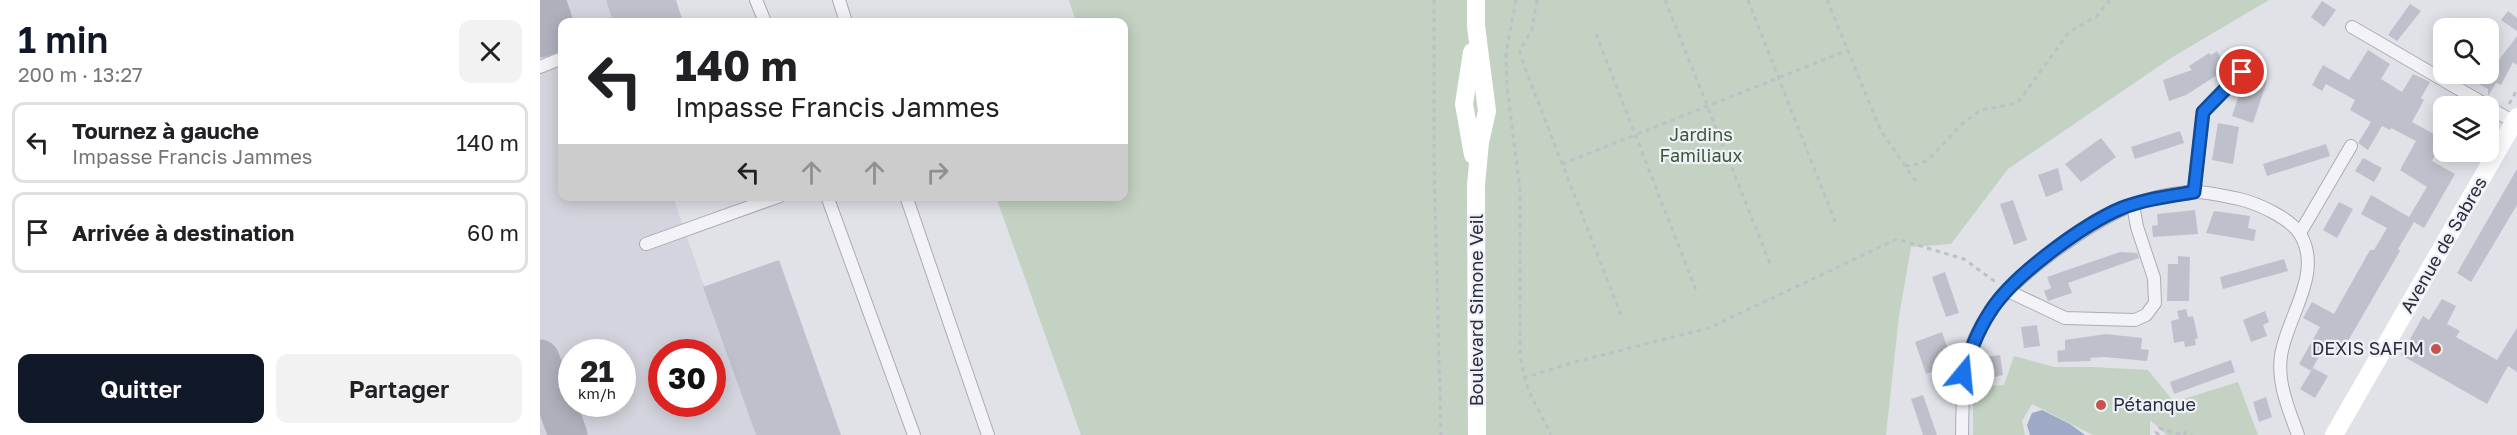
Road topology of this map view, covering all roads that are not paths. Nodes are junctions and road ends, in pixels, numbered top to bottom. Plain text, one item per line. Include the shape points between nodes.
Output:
1 (756, 0) edge
2 (839, 0) edge
3 (1476, 0) edge
4 (763, 18) edge
5 (845, 18) edge
6 (2352, 27) dead end
7 (558, 60) edge
8 (540, 67) edge
9 (2242, 72) dead end
10 (2469, 96) edge
11 (2499, 112) edge
12 (2516, 119) edge
13 (2351, 146) dead end
14 (2194, 192) junction
15 (766, 201) edge
16 (830, 201) edge
17 (908, 201) edge
18 (2133, 205) junction
19 (2300, 233) junction
20 (646, 244) dead end
21 (2008, 291) junction
22 (914, 435) edge
23 (988, 435) edge
24 (1477, 435) edge
25 (1962, 435) edge
26 (2298, 435) edge
27 (2334, 435) edge

1 - 4 street
2 - 5 street
3 - 24 main road, Boulevard Simone Veil via 1464,104 1476,185
6 - 10 street
7 - 8 street
9 - 14 street via 2203,112
11 - 12 street
12 - 27 main road, Avenue de Sabres
13 - 19 street
14 - 18 street
14 - 19 street via 2250,201 2271,209
15 - 20 street
16 - 22 street
17 - 23 street
18 - 21 street via 2076,234
18 - 21 street via 2154,278 2155,303 2146,315 2135,320 2065,318
19 - 26 street via 2308,258 2306,284 2281,356 2282,384
21 - 25 street via 1991,309 1974,339 1963,374

